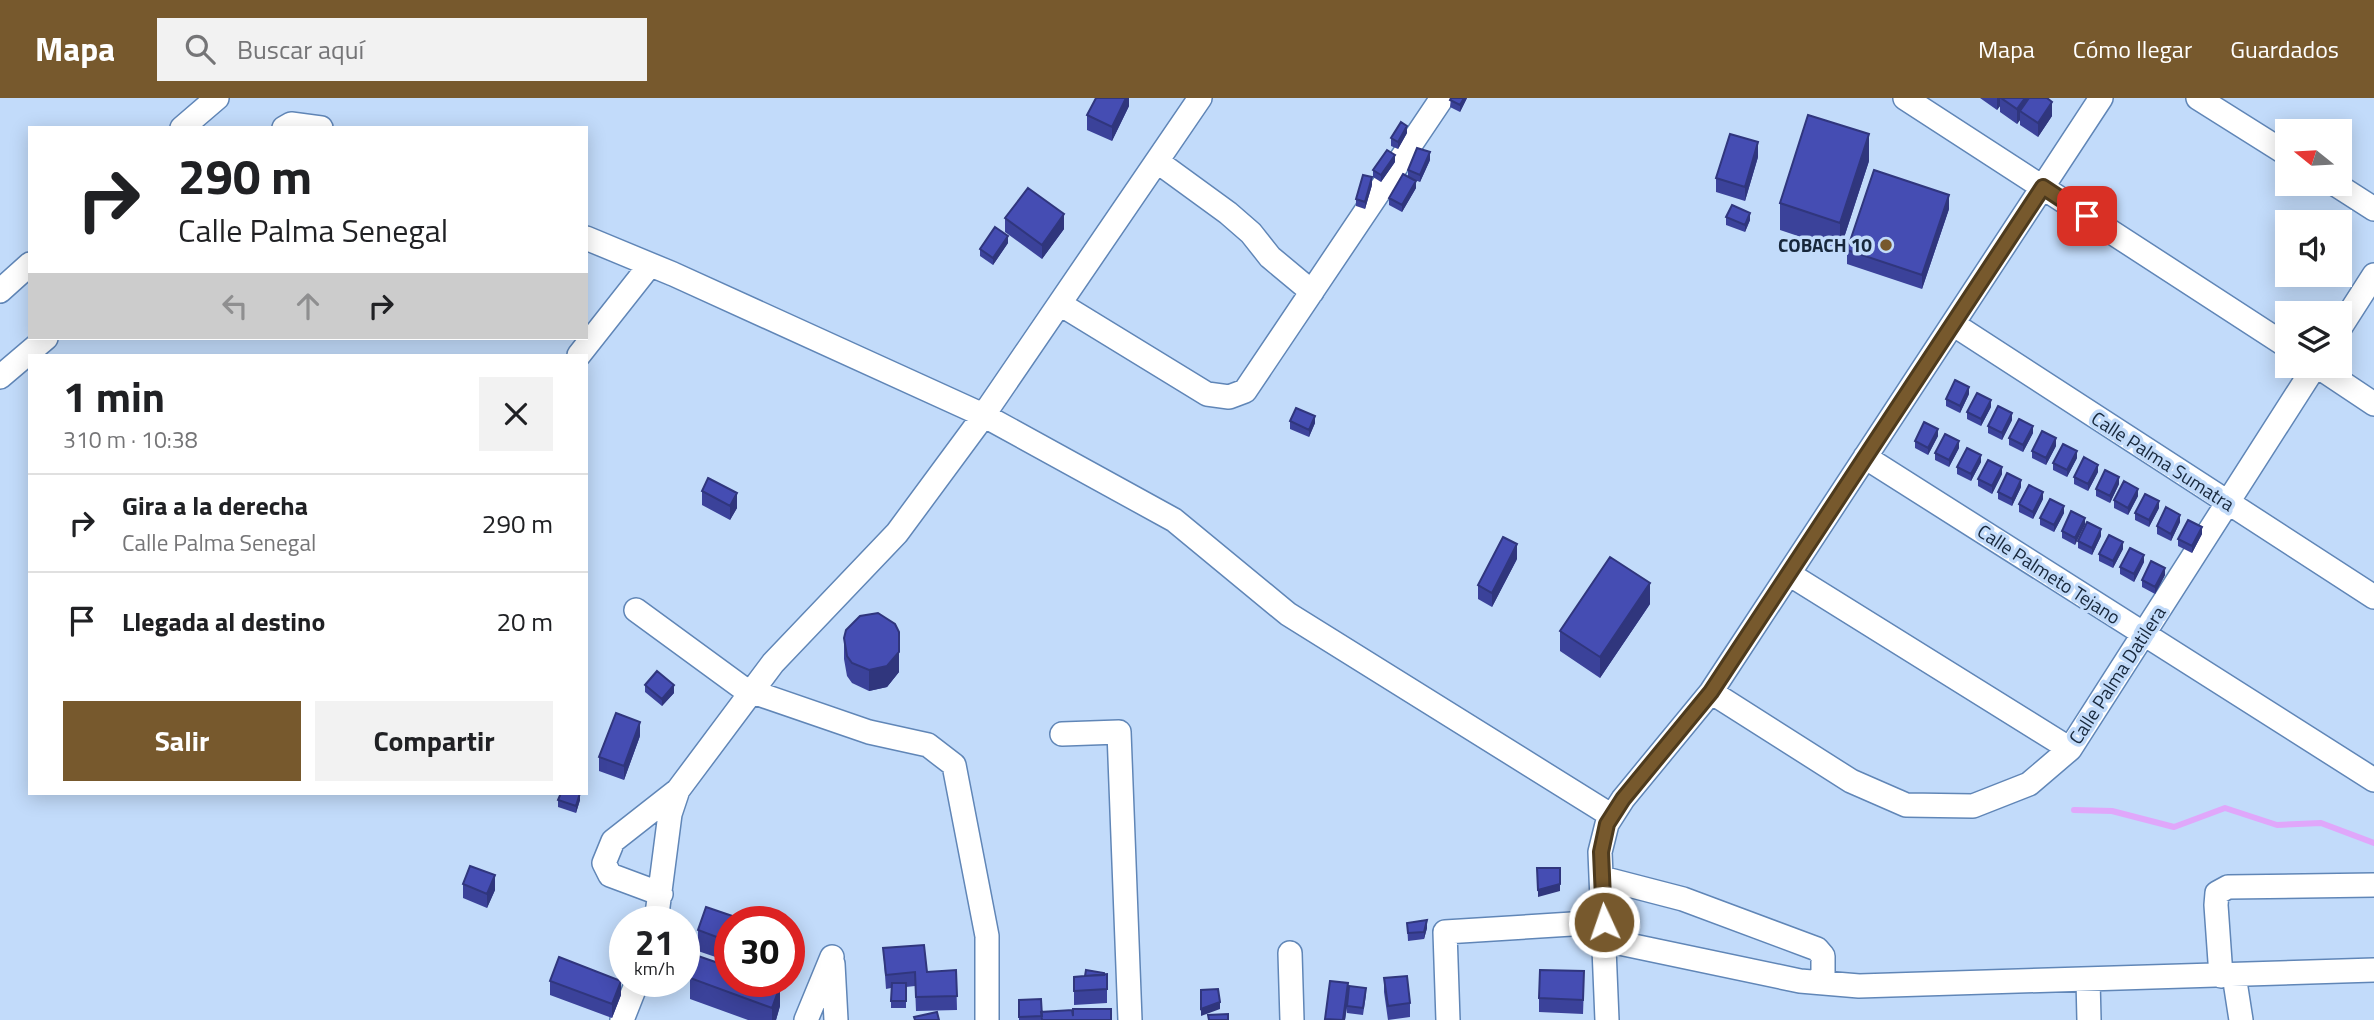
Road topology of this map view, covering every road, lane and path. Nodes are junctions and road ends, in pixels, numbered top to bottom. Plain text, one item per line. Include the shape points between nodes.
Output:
1 (217, 98) edge
2 (1200, 98) edge
3 (1442, 98) edge
4 (1905, 98) edge
5 (2101, 98) edge
6 (2198, 98) edge
7 (184, 126) edge
8 (288, 126) edge
9 (306, 126) edge
10 (2275, 146) edge
11 (1158, 162) junction
12 (2043, 187) junction
13 (2352, 195) edge
14 (2374, 209) edge
15 (588, 239) edge
16 (650, 265) junction
17 (28, 266) edge
18 (2374, 275) edge
19 (0, 290) edge
20 (1312, 292) junction
21 (1060, 304) junction
22 (2352, 309) edge
23 (1952, 324) junction
24 (2275, 338) edge
25 (44, 340) edge
26 (30, 354) edge
27 (580, 354) edge
28 (28, 356) edge
29 (0, 377) edge
30 (2308, 378) edge
31 (2334, 378) edge
32 (2374, 404) edge
33 (983, 415) junction
34 (1865, 457) junction
35 (2229, 503) junction
36 (1789, 574) junction
37 (2374, 597) edge
38 (636, 610) dead end
39 (2143, 634) junction
40 (751, 692) junction
41 (1711, 692) junction
42 (1062, 734) dead end
43 (2070, 749) junction
44 (2374, 780) edge
45 (678, 790) junction
46 (1612, 816) junction
47 (1602, 878) junction
48 (2374, 885) edge
49 (661, 894) junction
50 (659, 906) edge
51 (1604, 931) junction
52 (1290, 953) dead end
53 (2374, 970) edge
54 (2228, 975) junction
55 (2088, 979) junction
56 (1823, 983) junction
57 (631, 997) edge
58 (622, 1020) edge
59 (806, 1020) edge
60 (836, 1020) edge
61 (987, 1020) edge
62 (1130, 1020) edge
63 (1292, 1020) edge
64 (1448, 1020) edge
65 (1607, 1020) edge
66 (2089, 1020) edge
67 (2241, 1020) edge

1 - 7 street
2 - 11 street
3 - 20 street
4 - 12 street
5 - 12 street
6 - 10 street
8 - 9 street
11 - 20 street via 1235,220
11 - 21 street
12 - 23 street
12 - 24 street
13 - 14 street
15 - 16 street
16 - 27 street
16 - 33 street
17 - 19 street
18 - 22 street
20 - 21 street via 1245,391 1229,397 1207,394
21 - 33 street
23 - 34 street
23 - 35 street, Calle Palma Sumatra
25 - 26 street
28 - 29 street
30 - 35 street, Calle Palma Datilera
31 - 32 street
33 - 40 street via 897,534
33 - 46 street via 1174,520 1288,614
34 - 36 street
34 - 39 street, Calle Palmeto Tejano
35 - 37 street, Calle Palma Sumatra
35 - 39 street, Calle Palma Datilera
36 - 41 street
36 - 43 street
38 - 40 street
39 - 43 street, Calle Palma Datilera
39 - 44 street, Calle Palmeto Tejano
40 - 45 street
40 - 61 street via 869,732 928,745 954,765 987,936
41 - 43 street, Calle Palma Datilera via 1851,781 1906,804 1973,806 2029,784
41 - 46 street
42 - 62 street via 1119,732
45 - 49 street via 670,814
45 - 49 street via 613,841 604,863 610,874
46 - 47 street via 1601,852
47 - 51 street
47 - 56 street via 1683,900 1817,949 1823,956
48 - 54 street via 2228,887 2217,893
49 - 50 street
51 - 56 street via 1755,972
51 - 64 street via 1445,932
51 - 65 street
52 - 63 street
53 - 54 street
54 - 55 street
54 - 67 street
55 - 56 street via 1858,986
55 - 66 street
57 - 58 street
59 - 60 street via 832,957

